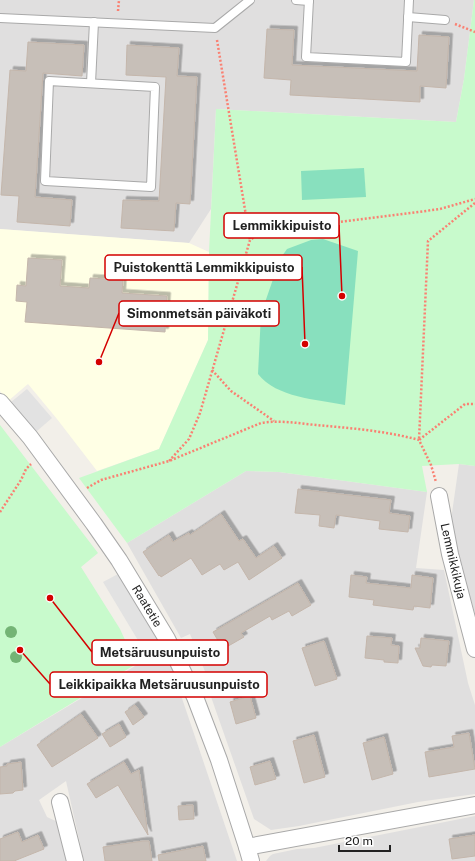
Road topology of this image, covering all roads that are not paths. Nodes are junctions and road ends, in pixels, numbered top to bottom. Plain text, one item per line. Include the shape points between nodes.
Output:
1 (250, 0) edge
2 (296, 0) edge
3 (409, 0) edge
4 (309, 1) edge
5 (408, 17) junction
6 (0, 18) edge
7 (445, 20) road end
8 (94, 22) junction
9 (91, 83) junction
10 (0, 402) edge
11 (439, 496) road end
12 (475, 649) edge
13 (60, 802) dead end
14 (475, 805) edge
15 (249, 854) edge
16 (75, 861) edge

1 - 8 lane via 215,28
2 - 4 lane
3 - 5 lane
4 - 5 lane via 306,57 406,62
5 - 7 lane
6 - 8 lane
8 - 9 lane
9 - 9 lane via 50,81 45,181 151,188 155,87
10 - 15 street, Raatetie via 42,452 94,524 167,639 195,697 219,760
11 - 12 street, Lemmikkikuja via 450,554
13 - 16 street
14 - 15 street

